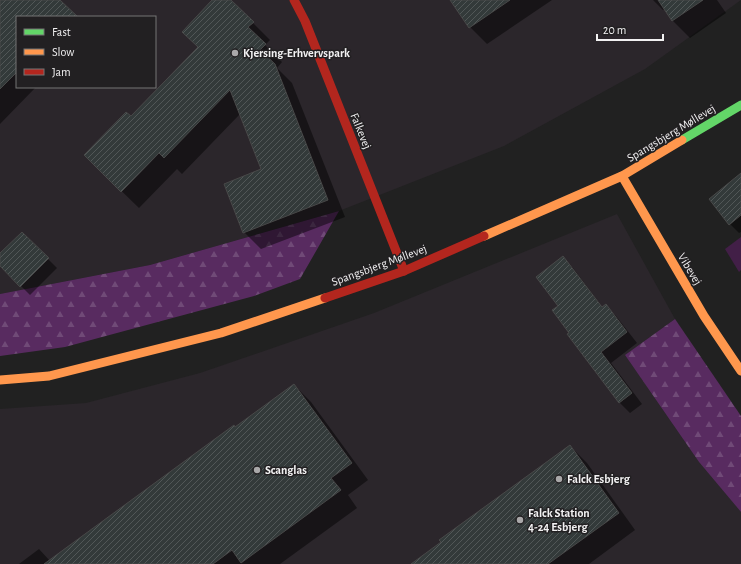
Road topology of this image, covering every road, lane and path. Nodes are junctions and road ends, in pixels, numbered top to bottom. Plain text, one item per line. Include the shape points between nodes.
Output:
1 (294, 0) edge
2 (741, 105) edge
3 (622, 176) junction
4 (404, 271) junction
5 (741, 371) edge
6 (0, 380) edge

1 - 4 street, Falkevej via 305,21
2 - 3 street, Spangsbjerg Møllevej
3 - 4 street, Spangsbjerg Møllevej
3 - 5 street, Vibevej via 704,316
4 - 6 street, Spangsbjerg Møllevej via 221,333 49,376

